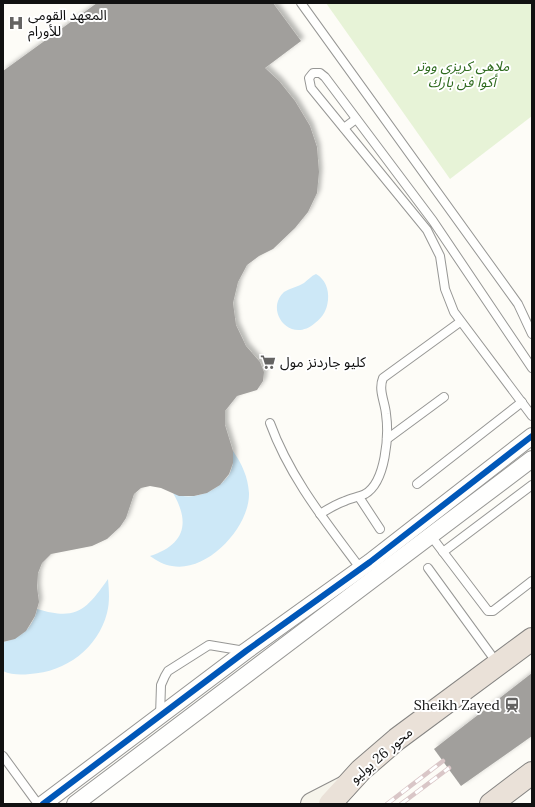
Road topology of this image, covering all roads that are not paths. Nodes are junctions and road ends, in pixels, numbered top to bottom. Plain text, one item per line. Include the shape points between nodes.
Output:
1 (301, 3) edge
2 (356, 119) junction
3 (344, 128) junction
4 (460, 322) junction
5 (532, 334) edge
6 (532, 368) edge
7 (444, 398) dead end
8 (522, 402) junction
9 (532, 416) edge
10 (270, 423) dead end
11 (532, 436) edge
12 (387, 439) junction
13 (532, 459) edge
14 (417, 484) dead end
15 (532, 485) edge
16 (359, 497) junction
17 (320, 514) junction
18 (380, 529) dead end
19 (431, 536) junction
20 (443, 552) junction
21 (365, 565) junction
22 (428, 568) dead end
23 (380, 575) junction
24 (532, 582) edge
25 (532, 639) edge
26 (246, 651) junction
27 (497, 663) junction
28 (160, 717) junction
29 (3, 756) edge
30 (532, 773) edge
31 (345, 787) junction
32 (38, 804) edge
33 (43, 804) edge
34 (75, 804) edge
35 (312, 804) edge
36 (330, 804) edge
37 (491, 804) edge

1 - 5 lane via 518,304
2 - 3 lane
2 - 3 lane via 323,74 313,73 309,78 309,85
2 - 6 lane via 433,221
3 - 4 lane via 427,230 440,256 447,295
4 - 8 lane
4 - 12 lane via 383,378 381,387 387,415
7 - 12 lane
8 - 9 lane
8 - 14 lane
10 - 17 lane via 294,476
11 - 21 street
12 - 16 lane via 386,452 377,480 370,490
13 - 19 street
15 - 20 lane
16 - 17 lane via 344,501
16 - 18 lane
17 - 21 lane
19 - 20 lane
19 - 23 street
20 - 24 lane via 488,611 494,611
21 - 23 street
21 - 26 street
22 - 27 lane
23 - 34 street
25 - 27 highway, محور 26 يوليو
26 - 28 street
26 - 28 lane via 209,645 168,672 161,686
27 - 31 highway, محور 26 يوليو via 397,739
28 - 33 street
29 - 32 lane
30 - 37 highway
31 - 35 main road
31 - 36 highway, محور 26 يوليو

